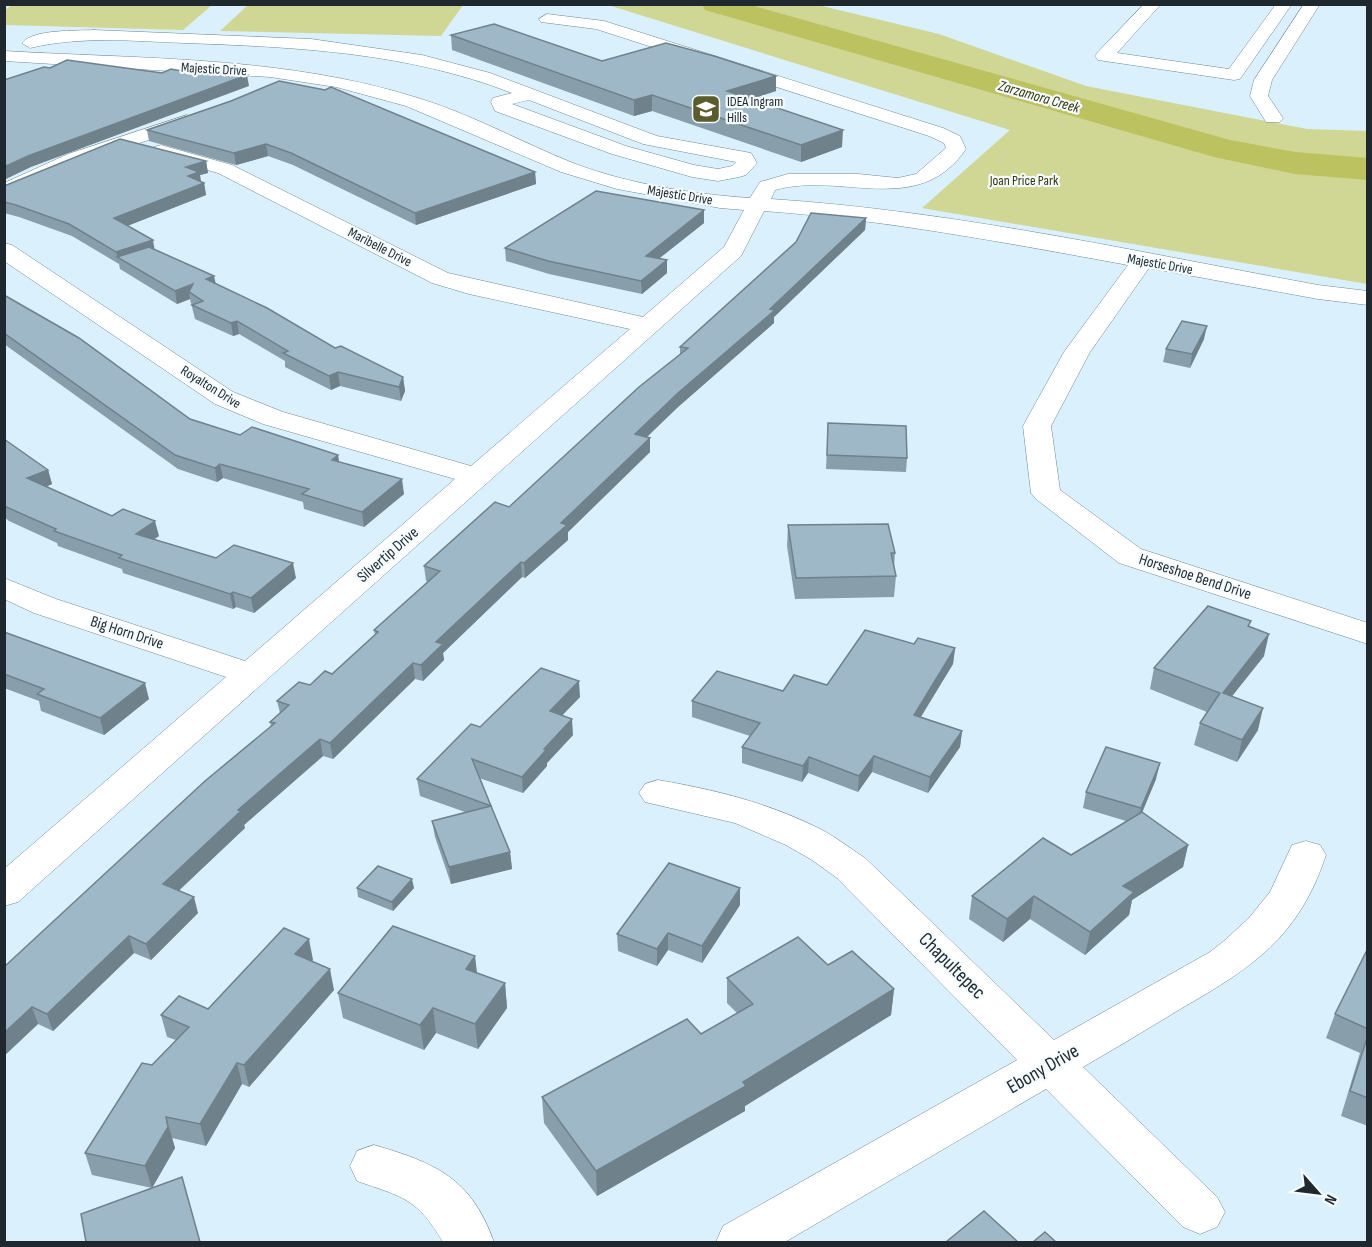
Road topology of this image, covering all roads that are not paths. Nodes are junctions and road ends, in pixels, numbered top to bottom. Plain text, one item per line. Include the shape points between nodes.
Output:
1 (1153, 4) edge
2 (1284, 4) edge
3 (1312, 4) edge
4 (547, 19) dead end
5 (275, 42) junction
6 (7, 62) edge
7 (400, 74) dead end
8 (298, 75) junction
9 (269, 90) edge
10 (530, 94) junction
11 (481, 101) dead end
12 (500, 102) junction
13 (210, 113) edge
14 (1273, 118) dead end
15 (122, 142) junction
16 (4, 191) edge
17 (755, 205) junction
18 (4, 250) edge
19 (1143, 260) junction
20 (1368, 298) edge
21 (647, 325) junction
22 (478, 477) junction
23 (4, 587) edge
24 (1368, 634) edge
25 (251, 674) junction
26 (658, 793) dead end
27 (1306, 855) dead end
28 (4, 892) edge
29 (1051, 1065) junction
30 (374, 1166) dead end
31 (1200, 1212) dead end
32 (469, 1242) edge
33 (741, 1242) edge

1 - 2 street via 1104,56 1234,75
3 - 14 street via 1263,80 1259,96
4 - 17 street via 598,24 798,86 936,132 953,140 956,149 923,178 898,184 788,180 767,186
5 - 6 street via 145,36 51,38 32,42
5 - 7 street via 265,50 267,54 330,60
5 - 10 street via 398,55 459,69
6 - 8 street, Majestic Drive via 35,58
8 - 9 street
8 - 17 street, Majestic Drive via 397,97 593,177 685,197
10 - 12 street
10 - 12 street via 649,140 744,157 747,163 739,171 692,171 619,150 511,111
11 - 12 street
13 - 15 street
15 - 16 street
15 - 21 street, Maribelle Drive via 225,168 440,278
17 - 19 street, Majestic Drive via 892,216
17 - 21 street, Silvertip Drive via 733,250
18 - 22 street, Royalton Drive via 224,398 273,418
19 - 20 street, Majestic Drive
19 - 24 street, Horseshoe Bend Drive via 1077,352 1036,426 1046,492 1130,556
21 - 22 street, Silvertip Drive
22 - 25 street, Silvertip Drive
23 - 25 street, Big Horn Drive via 45,606
25 - 28 street, Silvertip Drive
26 - 29 street, Chapultepec via 748,812 802,836 851,868
27 - 29 street, Ebony Drive via 1287,902 1250,944 1225,963
29 - 31 street, Chapultepec
29 - 33 street, Ebony Drive
30 - 32 street via 417,1178 441,1195

